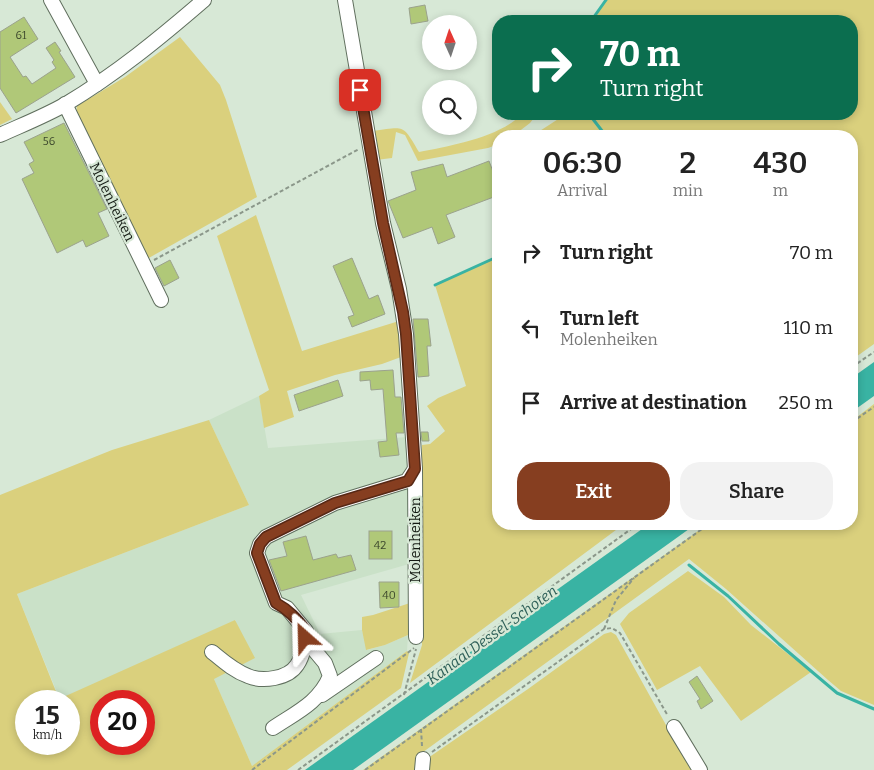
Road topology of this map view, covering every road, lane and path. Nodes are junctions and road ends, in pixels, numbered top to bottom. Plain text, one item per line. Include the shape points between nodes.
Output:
1 (51, 0) edge
2 (204, 0) edge
3 (345, 0) edge
4 (97, 84) junction
5 (65, 104) junction
6 (0, 135) edge
7 (370, 143) junction
8 (143, 266) junction
9 (161, 300) dead end
10 (874, 352) edge
11 (858, 363) edge
12 (874, 407) edge
13 (858, 418) edge
14 (415, 469) junction
15 (630, 530) edge
16 (700, 530) edge
17 (635, 576) junction
18 (604, 629) junction
19 (416, 636) dead end
20 (305, 638) junction
21 (212, 652) dead end
22 (376, 658) dead end
23 (404, 695) junction
24 (317, 698) junction
25 (674, 726) joint
26 (273, 728) dead end
27 (422, 729) junction
28 (422, 764) edge
29 (252, 770) edge
30 (298, 770) edge
31 (365, 770) edge
32 (700, 770) edge

1 - 4 street
2 - 4 street via 144,51
3 - 7 street, Molenheiken
4 - 5 street
5 - 6 street
5 - 8 street, Molenheiken
7 - 8 path
7 - 14 street, Molenheiken via 404,319
8 - 9 street, Molenheiken
10 - 11 path
12 - 13 path
14 - 19 street, Molenheiken
14 - 20 street via 408,481 335,503 266,537 260,544 257,553 276,603 287,608 306,631
15 - 23 path
16 - 17 path
17 - 18 path via 616,600
17 - 27 path
18 - 25 path via 612,628 620,633
18 - 28 path
20 - 21 street via 297,665 276,678 249,677
20 - 24 street via 326,663 330,676
22 - 24 street
23 - 29 path via 416,647
23 - 30 path
24 - 26 street
25 - 32 street
27 - 28 path
27 - 31 path

